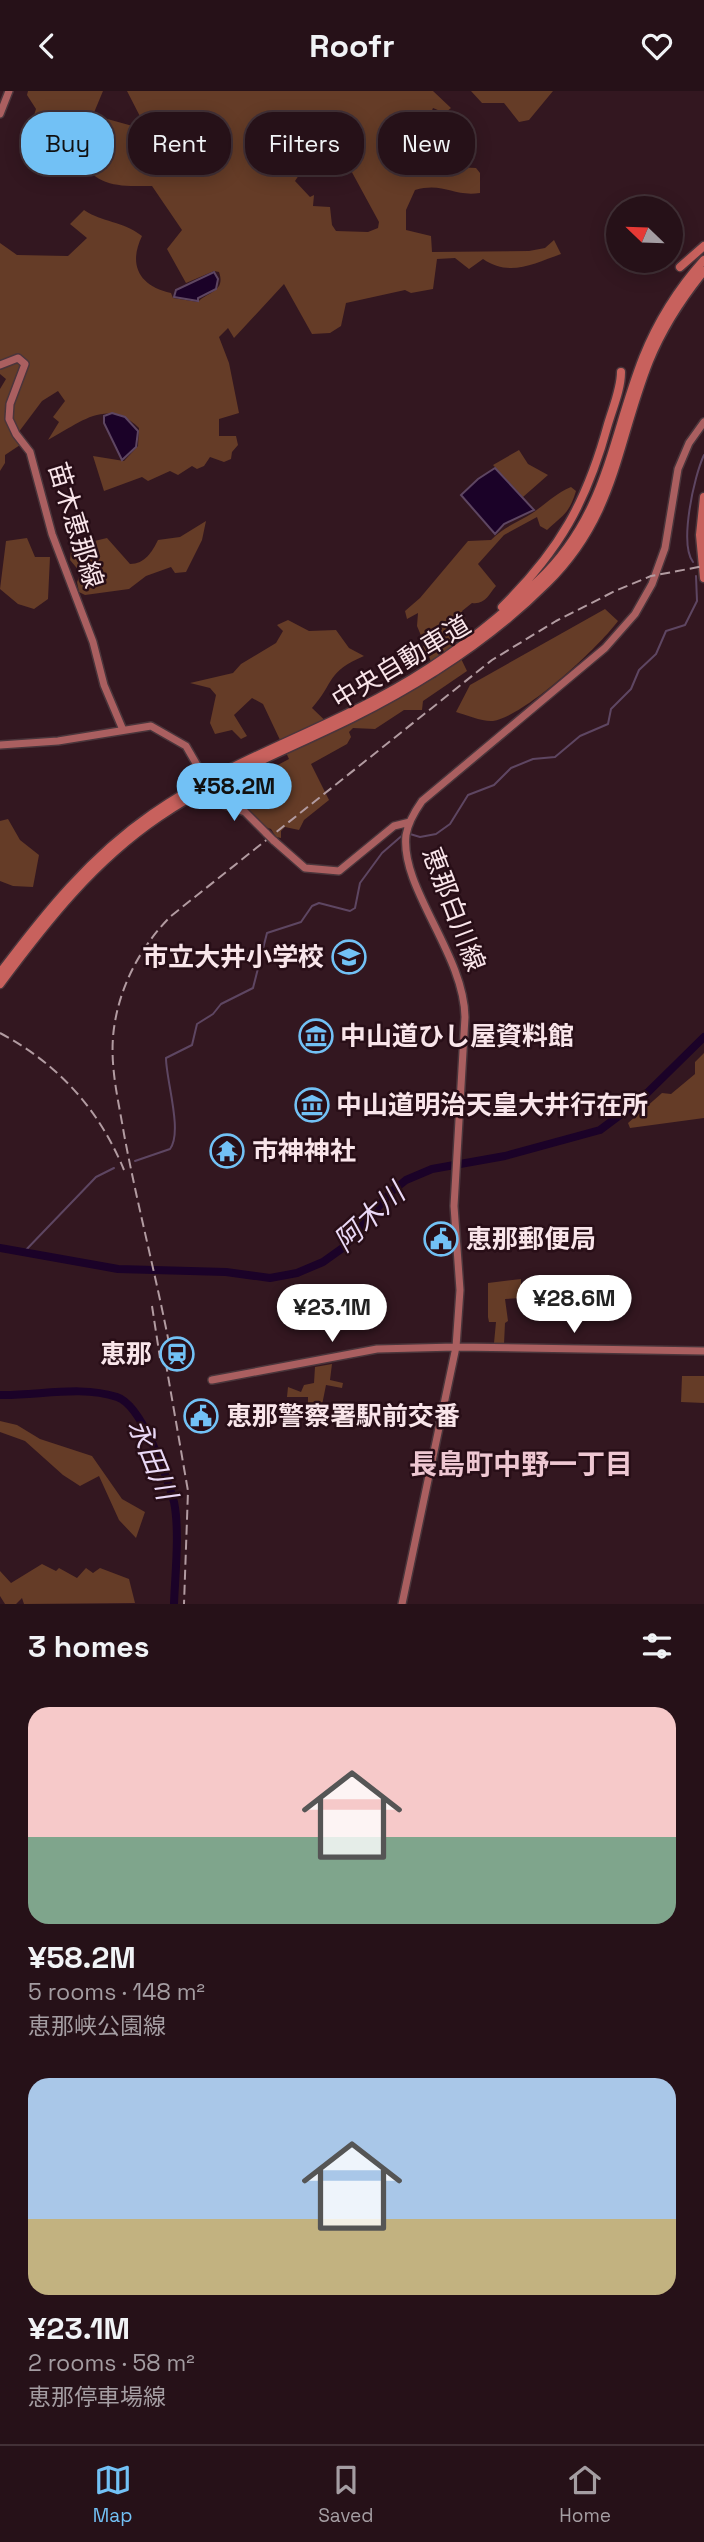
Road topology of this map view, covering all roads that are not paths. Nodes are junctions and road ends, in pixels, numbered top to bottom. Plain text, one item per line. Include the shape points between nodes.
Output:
1 (9, 91) edge
2 (0, 114) edge
3 (704, 246) edge
4 (704, 260) edge
5 (683, 264) edge
6 (704, 271) edge
7 (0, 365) edge
8 (621, 372) dead end
9 (703, 421) edge
10 (704, 497) edge
11 (704, 577) edge
12 (473, 636) junction
13 (123, 730) junction
14 (0, 745) edge
15 (408, 829) junction
16 (0, 973) edge
17 (0, 984) edge
18 (456, 1347) junction
19 (704, 1351) edge
20 (212, 1380) dead end
21 (402, 1604) edge

1 - 2 main road
3 - 5 highway
4 - 12 highway, 中央自動車道 via 650,342 604,485 579,534 542,577
6 - 17 highway, 中央自動車道 via 656,344 602,506 584,538 547,583 473,645 418,682 216,783 133,836 73,890
7 - 13 main road, 苗木恵那線 via 19,358 25,364 10,404 11,424 30,452 52,534
8 - 12 highway via 601,448 577,513 540,566
9 - 15 main road, 恵那白川線 via 678,469 661,562 635,614 604,649 422,801
10 - 11 highway via 700,535
12 - 16 highway, 中央自動車道 via 387,693 213,777 146,818 69,886
13 - 14 main road
13 - 15 main road, bridge via 143,725 164,731 191,750 212,794 222,804 245,813 305,868 339,871 394,825
15 - 18 main road, 恵那白川線 via 408,864 465,997 454,1206 460,1290
18 - 19 main road
18 - 20 main road via 377,1349
18 - 21 main road, 恵那白川線

